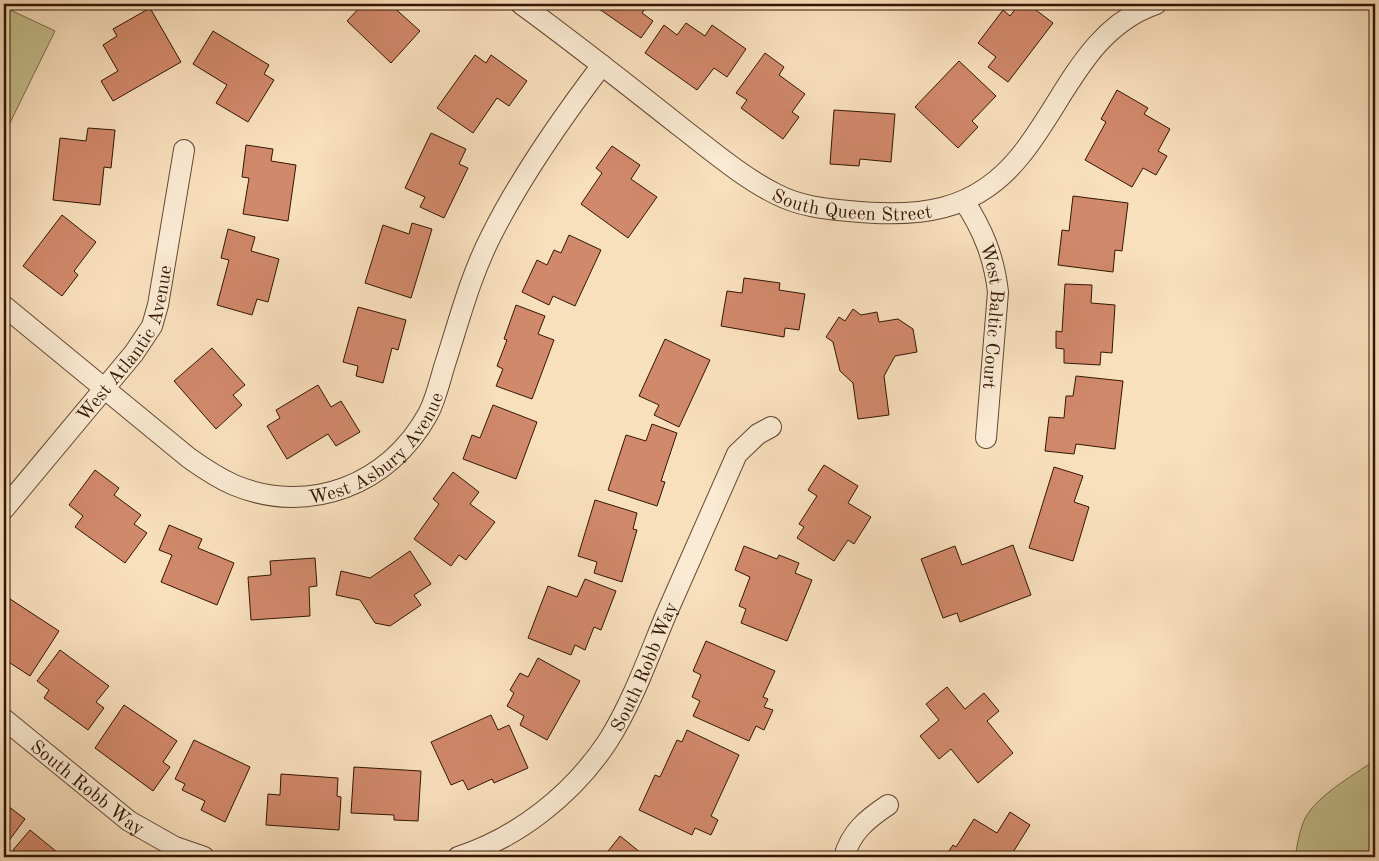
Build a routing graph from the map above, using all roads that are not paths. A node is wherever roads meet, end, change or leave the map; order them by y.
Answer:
1 (521, 4) edge
2 (1156, 4) edge
3 (602, 65) junction
4 (184, 150) dead end
5 (964, 201) junction
6 (4, 306) edge
7 (104, 387) junction
8 (771, 427) dead end
9 (986, 438) dead end
10 (4, 509) edge
11 (4, 719) edge
12 (888, 804) dead end
13 (204, 857) edge
14 (458, 857) edge
15 (844, 857) edge

1 - 3 street, South Queen Street
2 - 5 street, South Queen Street
3 - 5 street, South Queen Street
3 - 7 street, West Asbury Avenue
4 - 7 street, West Atlantic Avenue
5 - 9 street, West Baltic Court
6 - 7 street, West Asbury Avenue
7 - 10 street, West Atlantic Avenue
8 - 14 street, South Robb Way
11 - 13 street, South Robb Way
12 - 15 street

